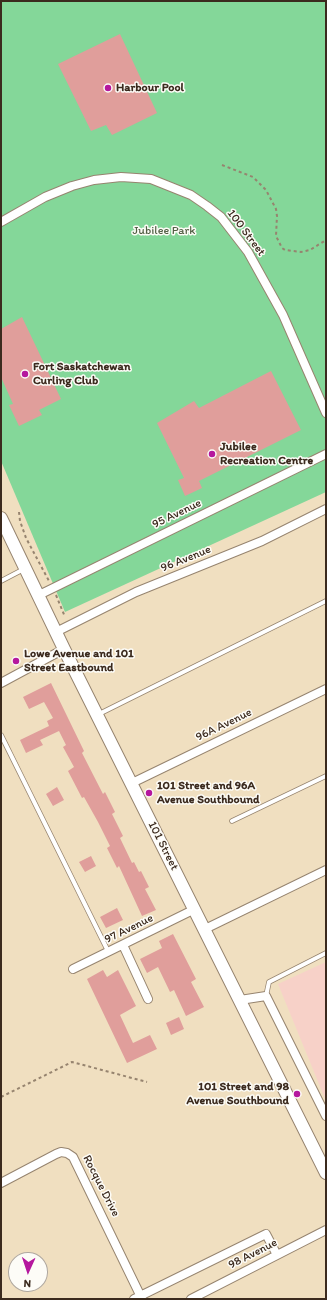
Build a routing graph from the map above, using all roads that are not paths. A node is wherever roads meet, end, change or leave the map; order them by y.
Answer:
1 (1, 222) edge
2 (326, 412) edge
3 (326, 454) edge
4 (326, 509) edge
5 (1, 518) edge
6 (26, 568) junction
7 (1, 581) edge
8 (39, 595) junction
9 (326, 601) edge
10 (56, 632) junction
11 (64, 649) junction
12 (1, 683) edge
13 (326, 689) edge
14 (97, 715) junction
15 (1, 735) edge
16 (326, 776) edge
17 (132, 783) junction
18 (232, 821) dead end
19 (326, 870) edge
20 (195, 909) junction
21 (205, 929) junction
22 (123, 945) junction
23 (108, 952) junction
24 (326, 953) edge
25 (73, 969) dead end
26 (266, 996) junction
27 (148, 999) dead end
28 (240, 1000) junction
29 (326, 1116) edge
30 (326, 1173) edge
31 (1, 1183) edge
32 (326, 1230) edge
33 (277, 1255) junction
34 (139, 1298) edge
35 (193, 1298) edge

1 - 2 street, 100 Street
3 - 8 street, 95 Avenue
4 - 10 street, 96 Avenue
5 - 6 street, 101 Street
6 - 7 lane
6 - 8 street, 101 Street
8 - 10 street, 101 Street
9 - 14 lane
10 - 11 street, 101 Street
11 - 12 street
11 - 14 street, 101 Street
13 - 17 street, 96A Avenue
14 - 17 street, 101 Street
15 - 23 lane
16 - 18 lane
17 - 20 street, 101 Street
19 - 21 street
20 - 21 street, 101 Street
20 - 22 street, 97 Avenue
21 - 28 street, 101 Street
22 - 23 street, 97 Avenue
22 - 27 street
23 - 25 street, 97 Avenue
24 - 26 lane
26 - 28 street
26 - 29 street
28 - 30 street, 101 Street
31 - 34 street, Rocque Drive
32 - 33 street, 98 Avenue
33 - 34 street
33 - 35 street, 98 Avenue

